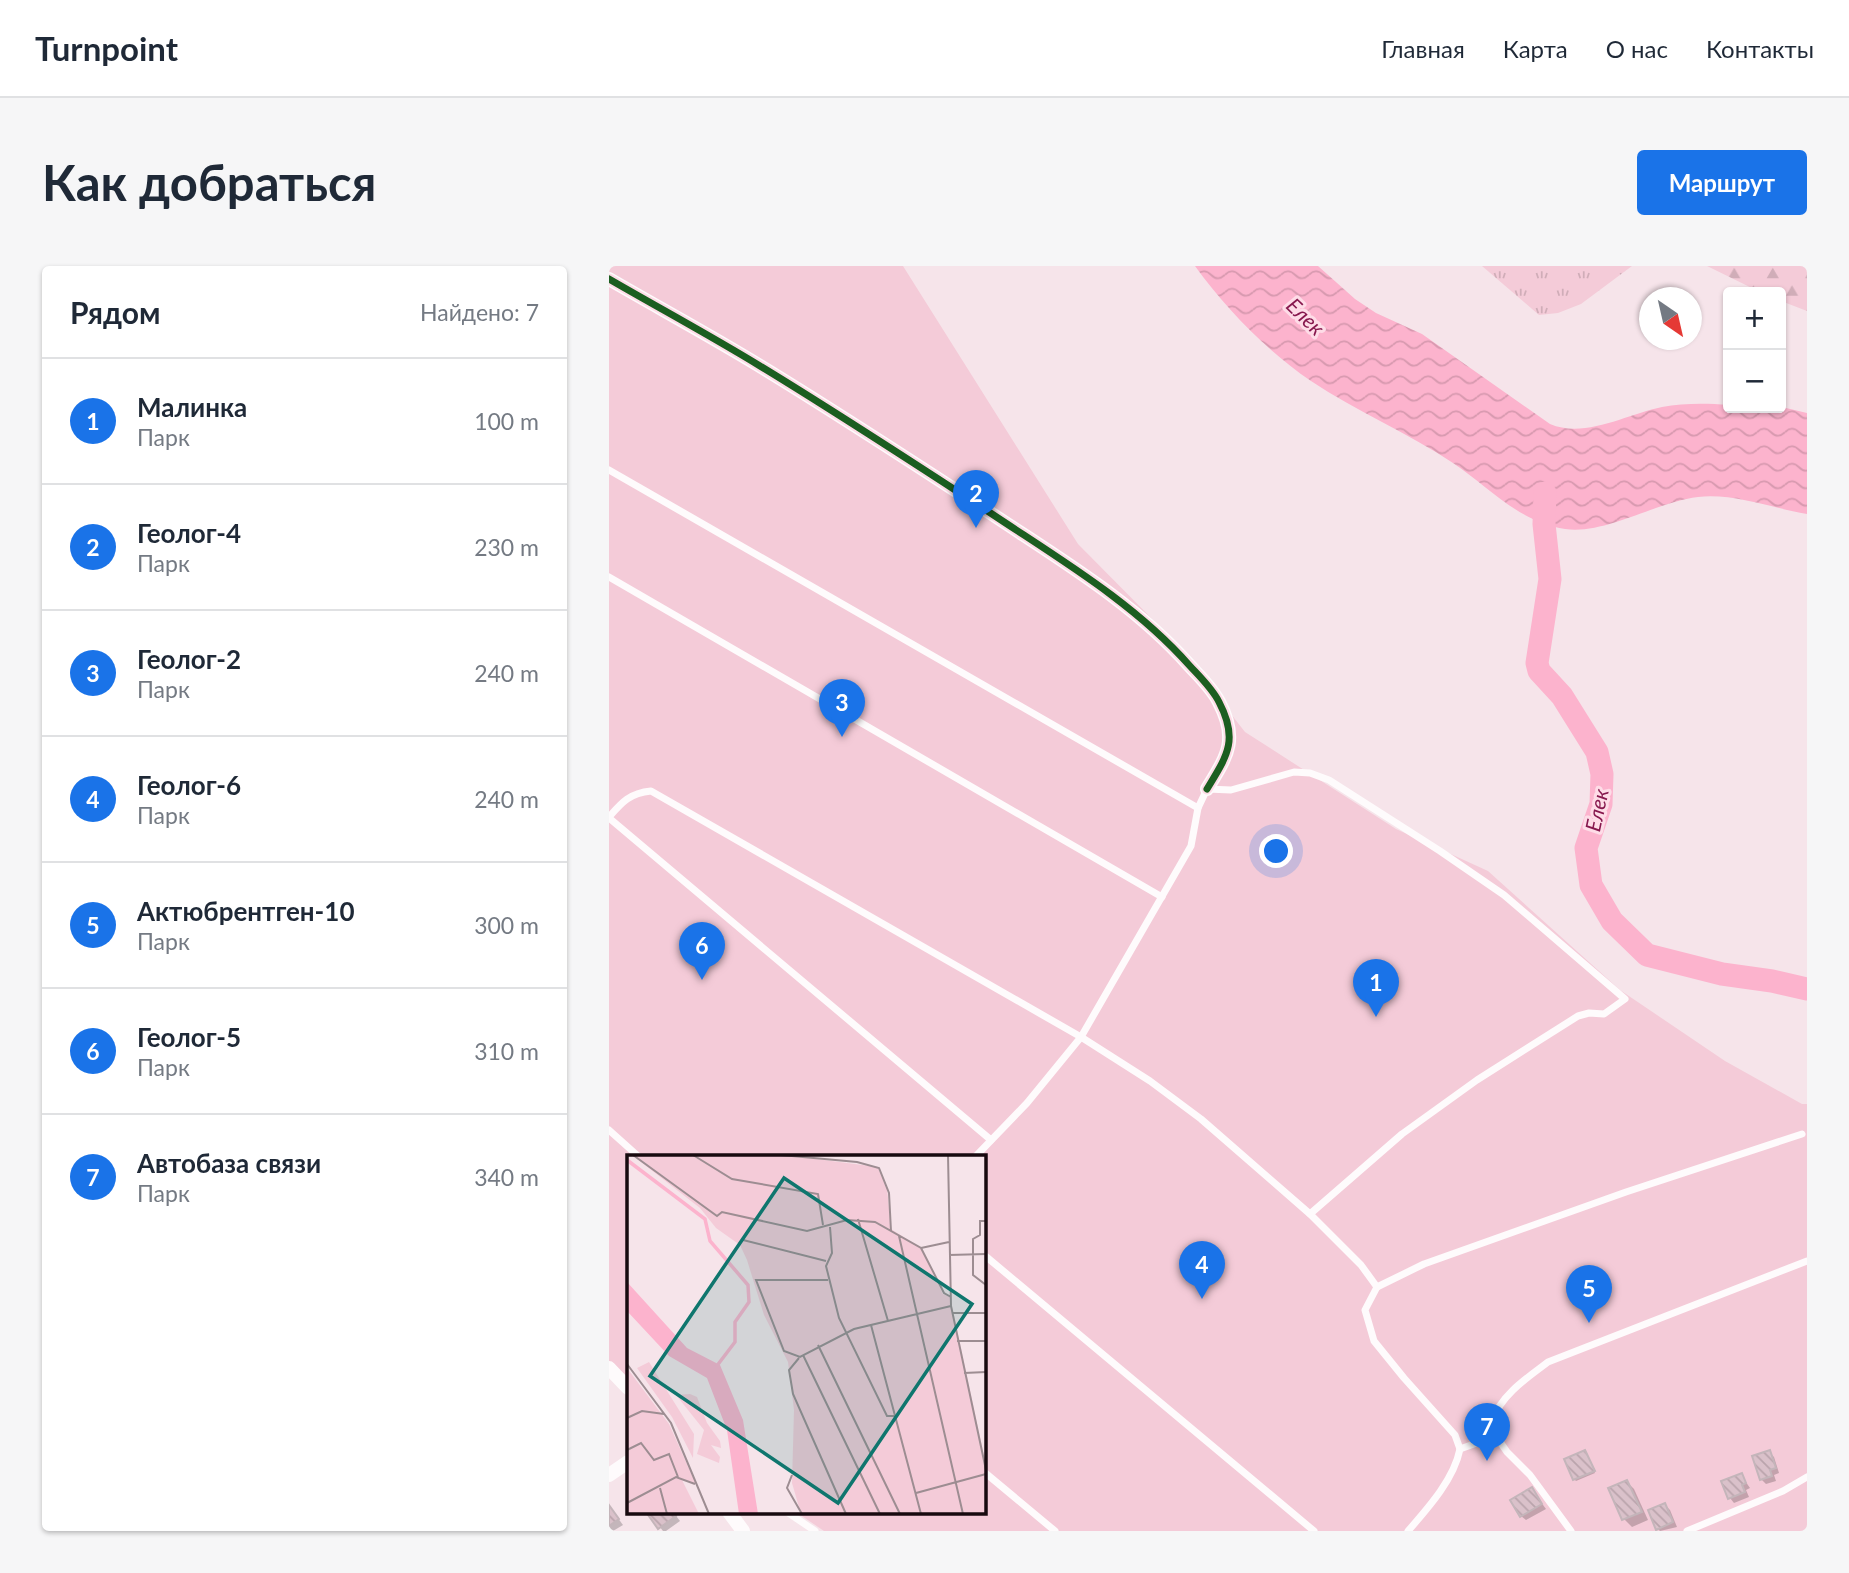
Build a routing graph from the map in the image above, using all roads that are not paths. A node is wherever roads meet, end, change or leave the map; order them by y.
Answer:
1 (609, 279) edge
2 (609, 470) edge
3 (609, 577) edge
4 (1207, 789) junction
5 (1198, 808) junction
6 (609, 818) edge
7 (1162, 897) junction
8 (1081, 1037) junction
9 (609, 1130) edge
10 (1803, 1134) dead end
11 (991, 1140) junction
12 (636, 1155) edge
13 (978, 1155) edge
14 (1310, 1214) junction
15 (985, 1256) edge
16 (1807, 1261) edge
17 (1377, 1287) junction
18 (609, 1368) edge
19 (627, 1387) edge
20 (1496, 1436) junction
21 (1460, 1448) junction
22 (627, 1463) edge
23 (985, 1473) edge
24 (609, 1475) edge
25 (1807, 1478) edge
26 (730, 1514) edge
27 (790, 1514) edge
28 (743, 1531) edge
29 (815, 1531) edge
30 (1055, 1531) edge
31 (1314, 1531) edge
32 (1408, 1531) edge
33 (1571, 1531) edge
34 (1687, 1531) edge

1 - 4 street
2 - 5 lane
3 - 7 lane
4 - 5 lane
4 - 14 lane
5 - 7 lane
6 - 8 lane
6 - 11 lane
7 - 8 lane
8 - 11 lane
8 - 14 lane
9 - 12 lane
10 - 17 lane
11 - 13 lane
14 - 17 lane
15 - 31 lane
16 - 20 lane
17 - 21 lane
18 - 19 street
20 - 21 lane
20 - 33 lane
21 - 32 lane
22 - 24 street
23 - 30 lane
25 - 34 lane
26 - 28 street
27 - 29 lane

